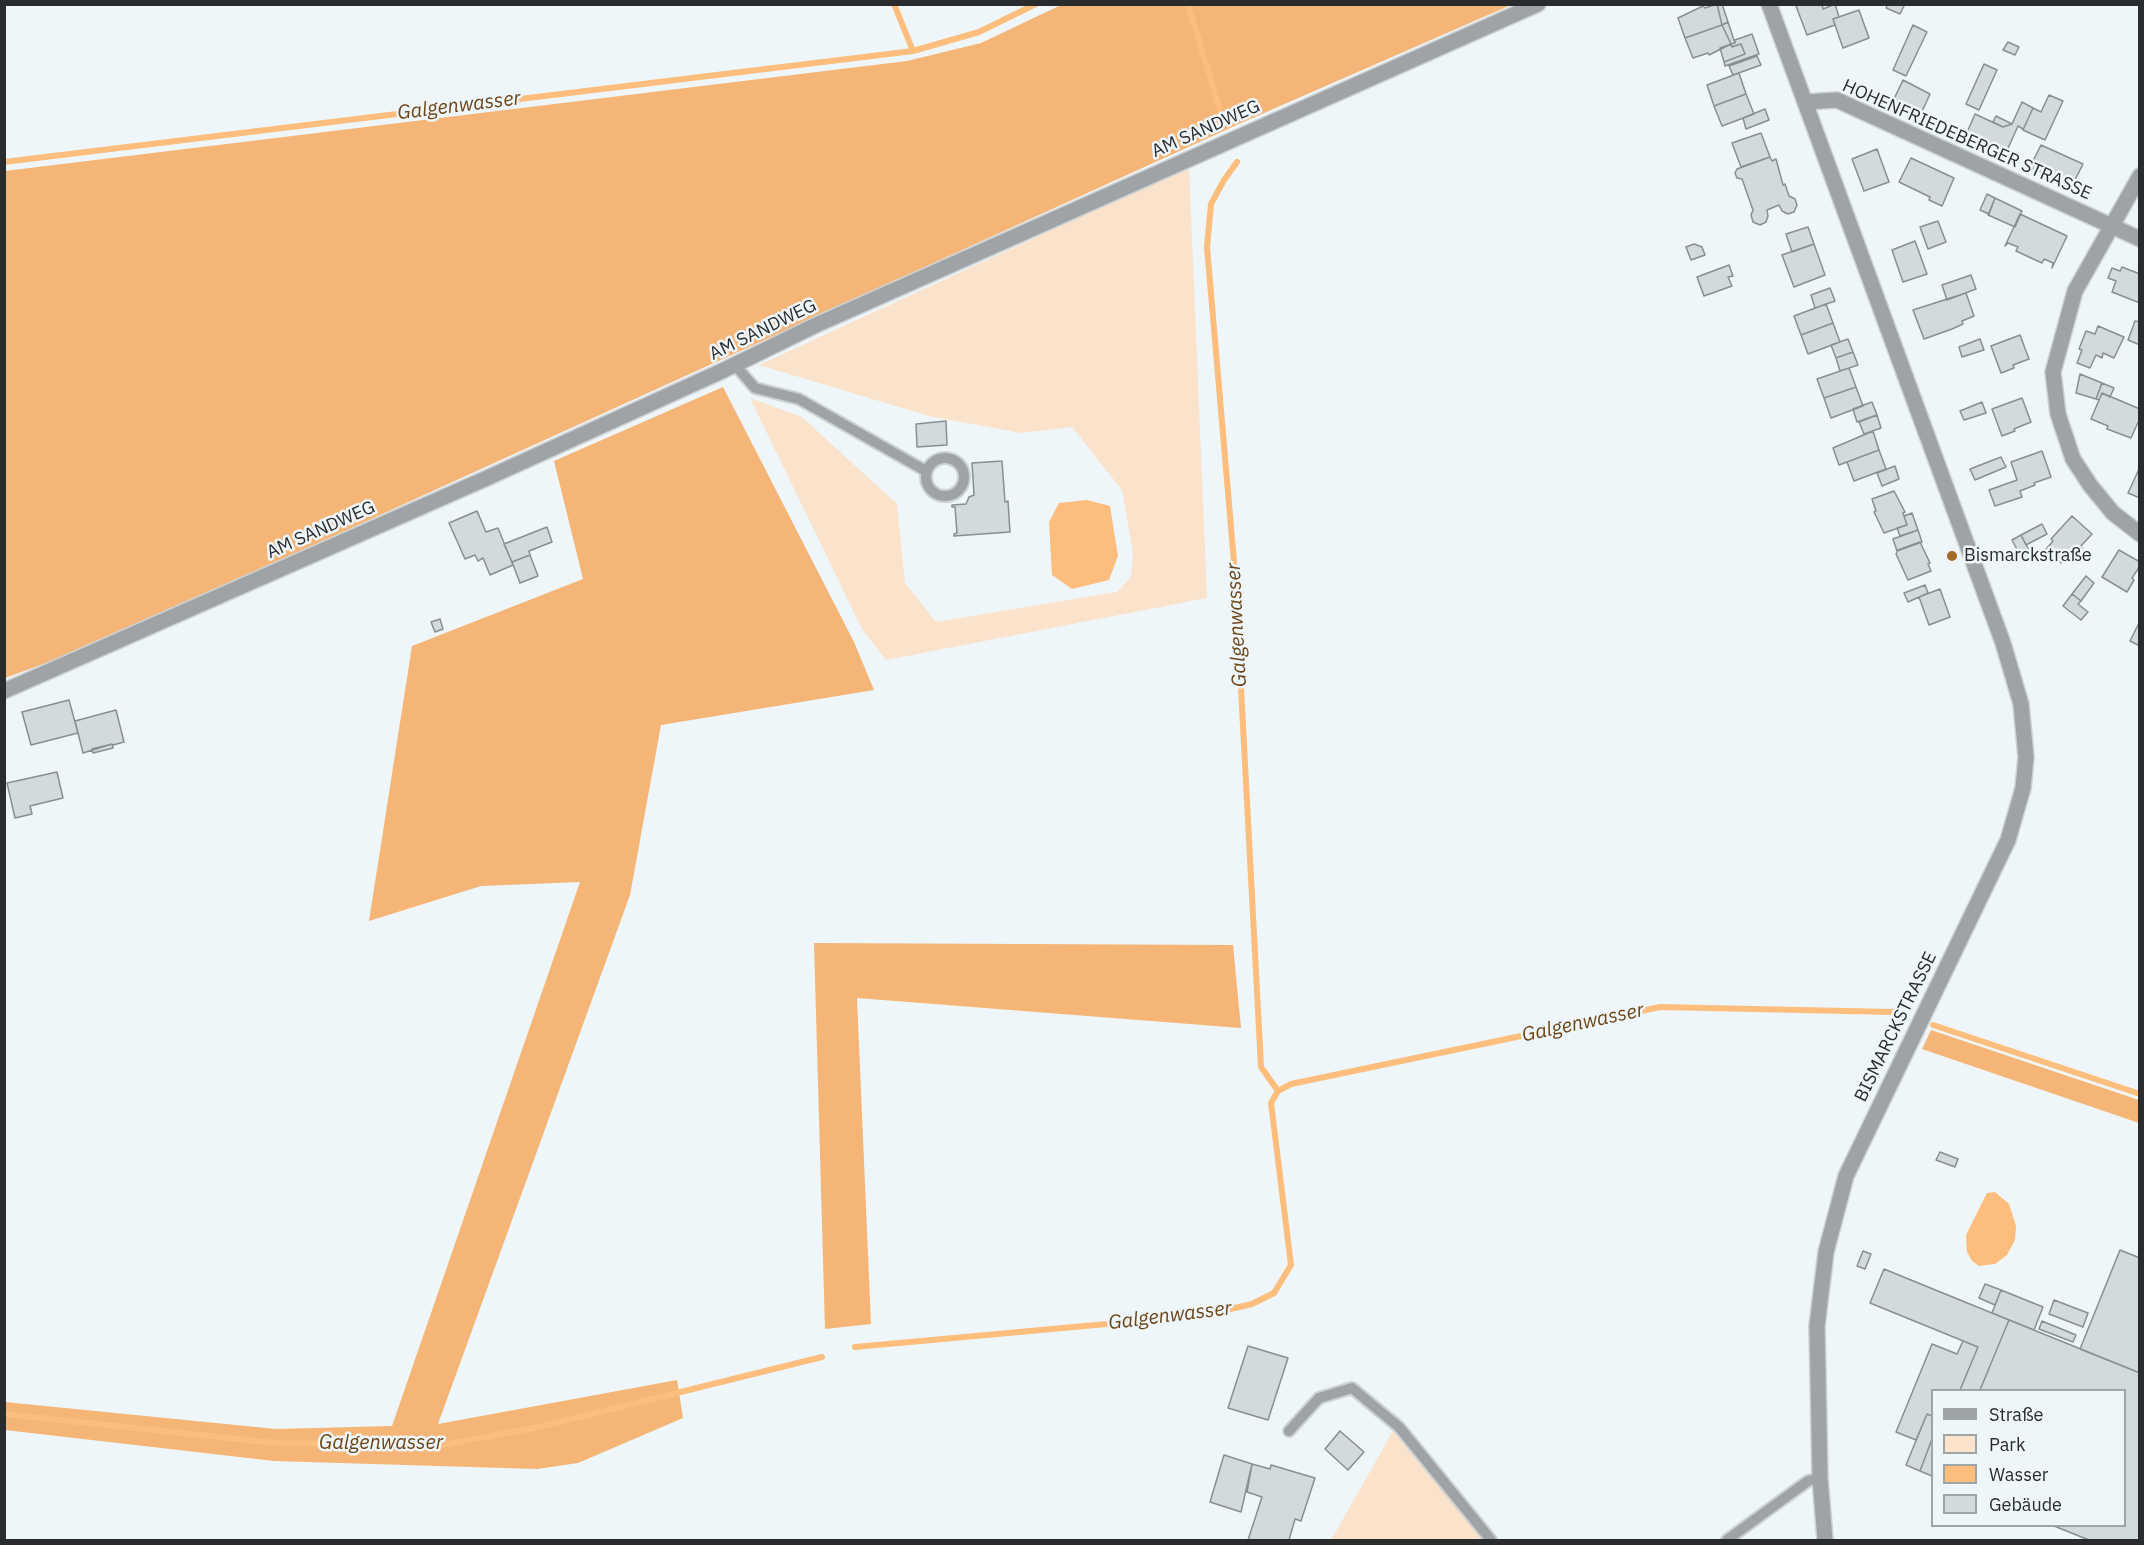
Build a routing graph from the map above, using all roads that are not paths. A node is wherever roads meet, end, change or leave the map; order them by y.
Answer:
1 (1538, 4) edge
2 (1768, 4) edge
3 (1805, 102) junction
4 (2139, 176) edge
5 (2112, 225) junction
6 (2139, 239) edge
7 (735, 365) junction
8 (926, 471) dead end
9 (2139, 534) edge
10 (4, 691) edge
11 (1289, 1431) dead end
12 (1821, 1478) junction
13 (1491, 1540) edge
14 (1727, 1540) edge
15 (1824, 1540) edge

1 - 7 street, AM SANDWEG
2 - 3 street, BISMARCKSTRASSE
3 - 5 street, HOHENFRIEDEBERGER STRASSE
3 - 12 street, BISMARCKSTRASSE
4 - 5 street
5 - 6 street, HOHENFRIEDEBERGER STRASSE
5 - 9 street
7 - 8 lane
7 - 10 street, AM SANDWEG
11 - 13 lane
12 - 14 lane
12 - 15 street, BISMARCKSTRASSE

